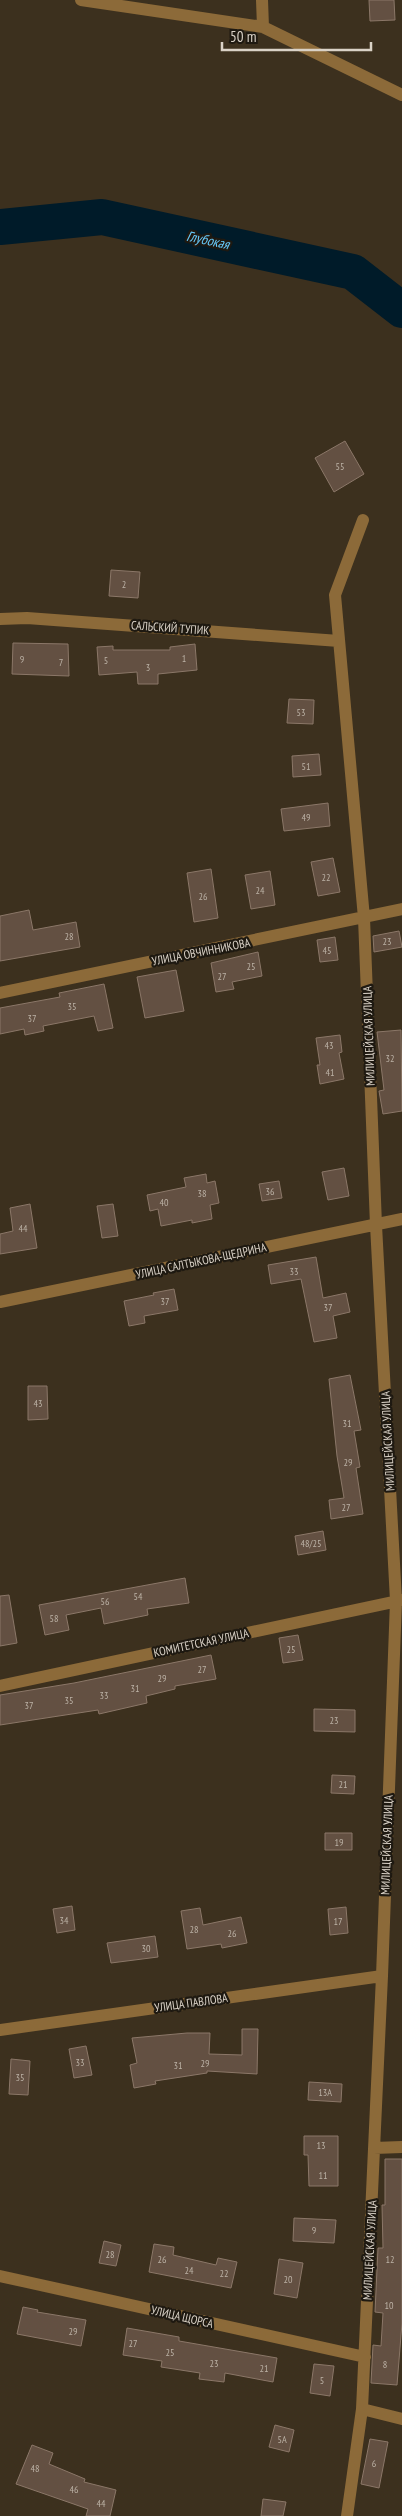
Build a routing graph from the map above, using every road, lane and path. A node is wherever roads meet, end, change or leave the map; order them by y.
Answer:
1 (81, 0) edge
2 (262, 0) edge
3 (263, 27) junction
4 (402, 95) edge
5 (362, 520) dead end
6 (0, 619) edge
7 (339, 641) junction
8 (402, 909) edge
9 (364, 918) junction
10 (0, 992) edge
11 (402, 1219) edge
12 (376, 1225) junction
13 (0, 1302) edge
14 (399, 1601) edge
15 (0, 1686) edge
16 (382, 1976) junction
17 (0, 2030) edge
18 (402, 2147) edge
19 (374, 2148) junction
20 (0, 2276) edge
21 (365, 2357) junction
22 (362, 2409) junction
23 (402, 2419) edge
24 (347, 2516) edge

1 - 3 street
2 - 3 street
3 - 4 street
5 - 7 street, МИЛИЦЕЙСКАЯ УЛИЦА
6 - 7 street, САЛЬСКИЙ ТУПИК
7 - 9 street, МИЛИЦЕЙСКАЯ УЛИЦА
8 - 9 street, УЛИЦА ОВЧИННИКОВА
9 - 10 street, УЛИЦА ОВЧИННИКОВА
9 - 12 street, МИЛИЦЕЙСКАЯ УЛИЦА
11 - 12 street, УЛИЦА САЛТЫКОВА-ЩЕДРИНА
12 - 13 street, УЛИЦА САЛТЫКОВА-ЩЕДРИНА
12 - 14 street, МИЛИЦЕЙСКАЯ УЛИЦА
14 - 15 street, КОМИТЕТСКАЯ УЛИЦА
14 - 16 street, МИЛИЦЕЙСКАЯ УЛИЦА
16 - 17 street, УЛИЦА ПАВЛОВА
16 - 19 street, МИЛИЦЕЙСКАЯ УЛИЦА
18 - 19 street
19 - 21 street, МИЛИЦЕЙСКАЯ УЛИЦА
20 - 21 street, УЛИЦА ЩОРСА
21 - 22 street, МИЛИЦЕЙСКАЯ УЛИЦА
22 - 23 street
22 - 24 street, МИЛИЦЕЙСКАЯ УЛИЦА

